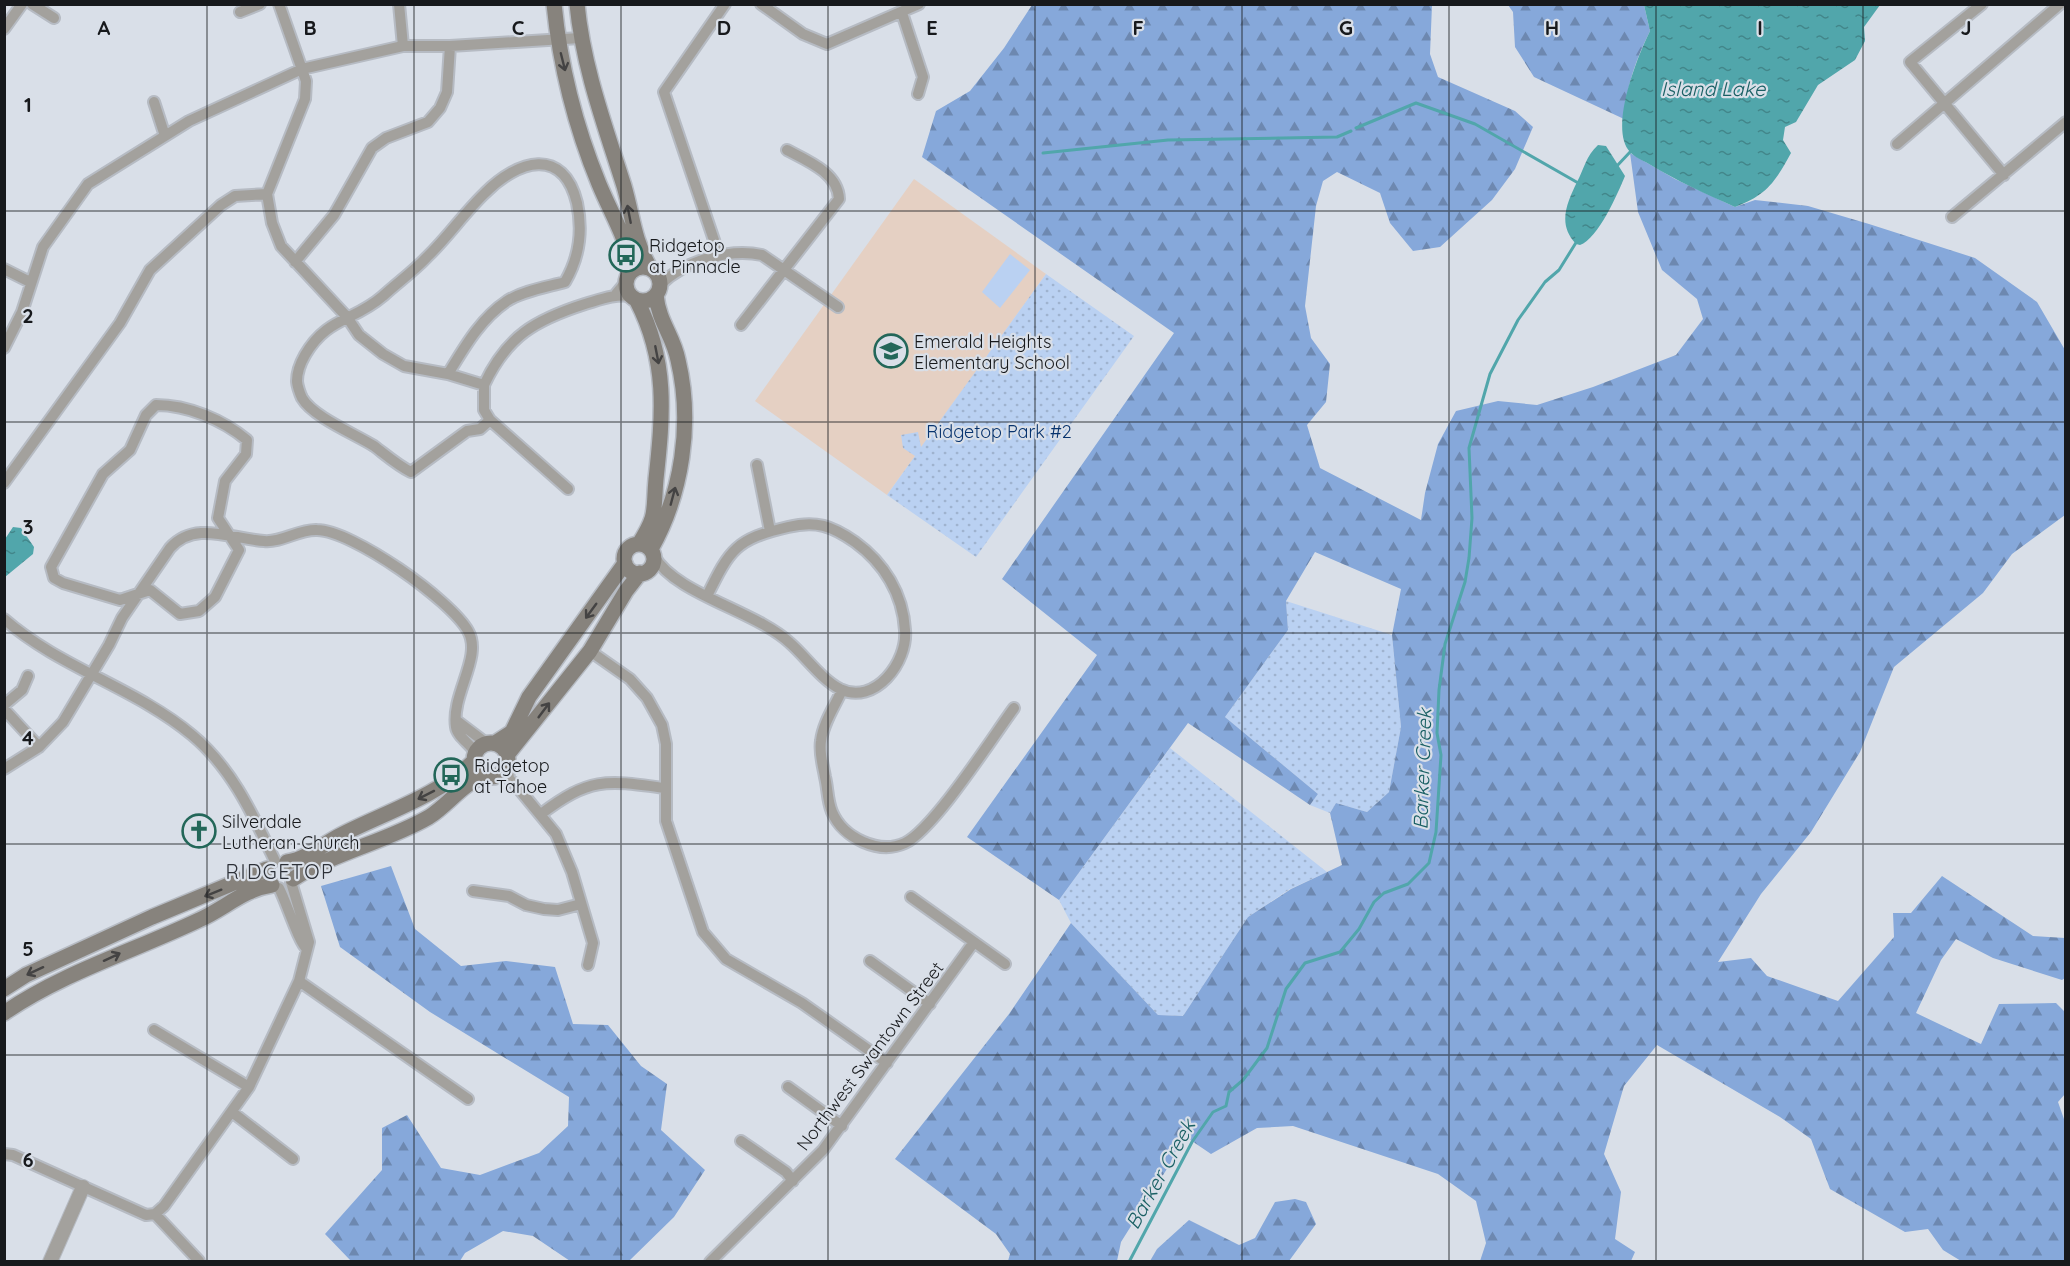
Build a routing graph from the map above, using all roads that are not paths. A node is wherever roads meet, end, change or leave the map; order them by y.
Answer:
1 (22, 4) edge
2 (32, 4) edge
3 (260, 4) edge
4 (279, 4) edge
5 (399, 4) edge
6 (554, 4) edge
7 (577, 4) edge
8 (725, 4) edge
9 (761, 4) edge
10 (918, 4) edge
11 (1982, 4) edge
12 (2060, 4) edge
13 (240, 12) dead end
14 (902, 13) junction
15 (54, 18) dead end
16 (4, 29) edge
17 (557, 38) junction
18 (580, 38) junction
19 (403, 46) junction
20 (450, 46) junction
21 (302, 69) junction
22 (918, 94) dead end
23 (1944, 101) junction
24 (154, 102) dead end
25 (2066, 122) edge
26 (165, 136) junction
27 (1897, 144) dead end
28 (787, 150) dead end
29 (2004, 175) junction
30 (267, 194) junction
31 (1952, 217) dead end
32 (719, 255) junction
33 (295, 262) junction
34 (4, 269) edge
35 (786, 270) junction
36 (658, 279) junction
37 (30, 282) junction
38 (628, 289) junction
39 (838, 308) dead end
40 (347, 317) junction
41 (741, 325) dead end
42 (4, 348) edge
43 (448, 374) junction
44 (484, 385) junction
45 (490, 420) junction
46 (757, 465) dead end
47 (4, 483) edge
48 (568, 489) dead end
49 (770, 531) junction
50 (231, 536) junction
51 (649, 560) junction
52 (625, 563) junction
53 (138, 594) junction
54 (707, 596) junction
55 (4, 619) edge
56 (590, 651) junction
57 (92, 673) junction
58 (28, 676) dead end
59 (842, 690) junction
60 (4, 707) edge
61 (1014, 708) dead end
62 (39, 747) junction
63 (483, 750) junction
64 (4, 769) edge
65 (502, 770) junction
66 (664, 788) junction
67 (542, 814) junction
68 (276, 864) junction
69 (284, 884) junction
70 (472, 891) dead end
71 (911, 897) dead end
72 (581, 904) junction
73 (974, 942) junction
74 (870, 961) dead end
75 (1005, 964) dead end
76 (588, 965) dead end
77 (299, 981) junction
78 (4, 988) edge
79 (930, 1004) junction
80 (4, 1013) edge
81 (154, 1030) dead end
82 (887, 1063) junction
83 (249, 1087) junction
84 (788, 1087) dead end
85 (468, 1099) dead end
86 (232, 1112) junction
87 (842, 1126) junction
88 (741, 1141) dead end
89 (4, 1155) edge
90 (293, 1159) dead end
91 (793, 1181) junction
92 (83, 1187) junction
93 (155, 1214) junction
94 (200, 1261) edge
95 (50, 1262) edge
96 (710, 1262) edge

1 - 16 street
2 - 15 street
3 - 13 street
4 - 21 street
5 - 19 street
6 - 17 main road
7 - 18 main road
8 - 32 street
9 - 14 street
10 - 14 street
11 - 23 street
12 - 23 street
14 - 22 street
17 - 18 street
17 - 20 street
17 -> 38 main road
36 -> 18 main road
19 - 20 street
19 - 21 street
20 - 33 street
21 - 26 street
21 - 30 street
23 - 27 street
23 - 29 street
24 - 26 street
25 - 29 street
26 - 37 street
28 - 35 street
29 - 31 street
30 - 33 street
30 - 47 street
32 - 35 street
32 - 36 street
33 - 40 street
34 - 37 street
35 - 39 street
35 - 41 street
36 - 38 main road
36 - 38 main road
51 -> 36 main road
37 - 42 street
38 - 44 street
38 -> 51 main road
40 - 43 street
40 - 43 street
40 - 45 street
43 - 44 street
44 - 45 street
45 - 48 street
46 - 49 street
49 - 54 street
49 - 59 street
50 - 53 street
50 - 53 street
50 - 53 street
50 - 63 street
51 - 52 main road
51 - 52 main road
51 - 54 street
51 - 56 main road
52 -> 63 main road
53 - 57 street
54 - 59 street
55 - 57 street
65 -> 56 main road
56 - 66 street
57 - 62 street
57 - 68 street
58 - 60 street
59 - 61 street
60 - 62 street
62 - 64 street
63 - 65 main road
63 - 65 main road
63 -> 68 main road
65 - 67 street
65 - 69 main road
66 - 67 street
66 - 82 street
67 - 72 street
68 - 69 main road
68 - 69 main road
68 -> 78 main road
69 - 77 street
80 -> 69 main road
70 - 72 street
71 - 73 street
72 - 76 street
73 - 75 street
73 - 79 street, Northwest Swantown Street
74 - 79 street
77 - 83 street
77 - 85 street
79 - 82 street, Northwest Swantown Street
81 - 83 street
82 - 87 street, Northwest Swantown Street
83 - 86 street
84 - 87 street
86 - 90 street
86 - 93 street
87 - 91 street, Northwest Swantown Street
88 - 91 street
89 - 92 street
91 - 96 street, Northwest Swantown Street
92 - 93 street
92 - 95 street
93 - 94 street

